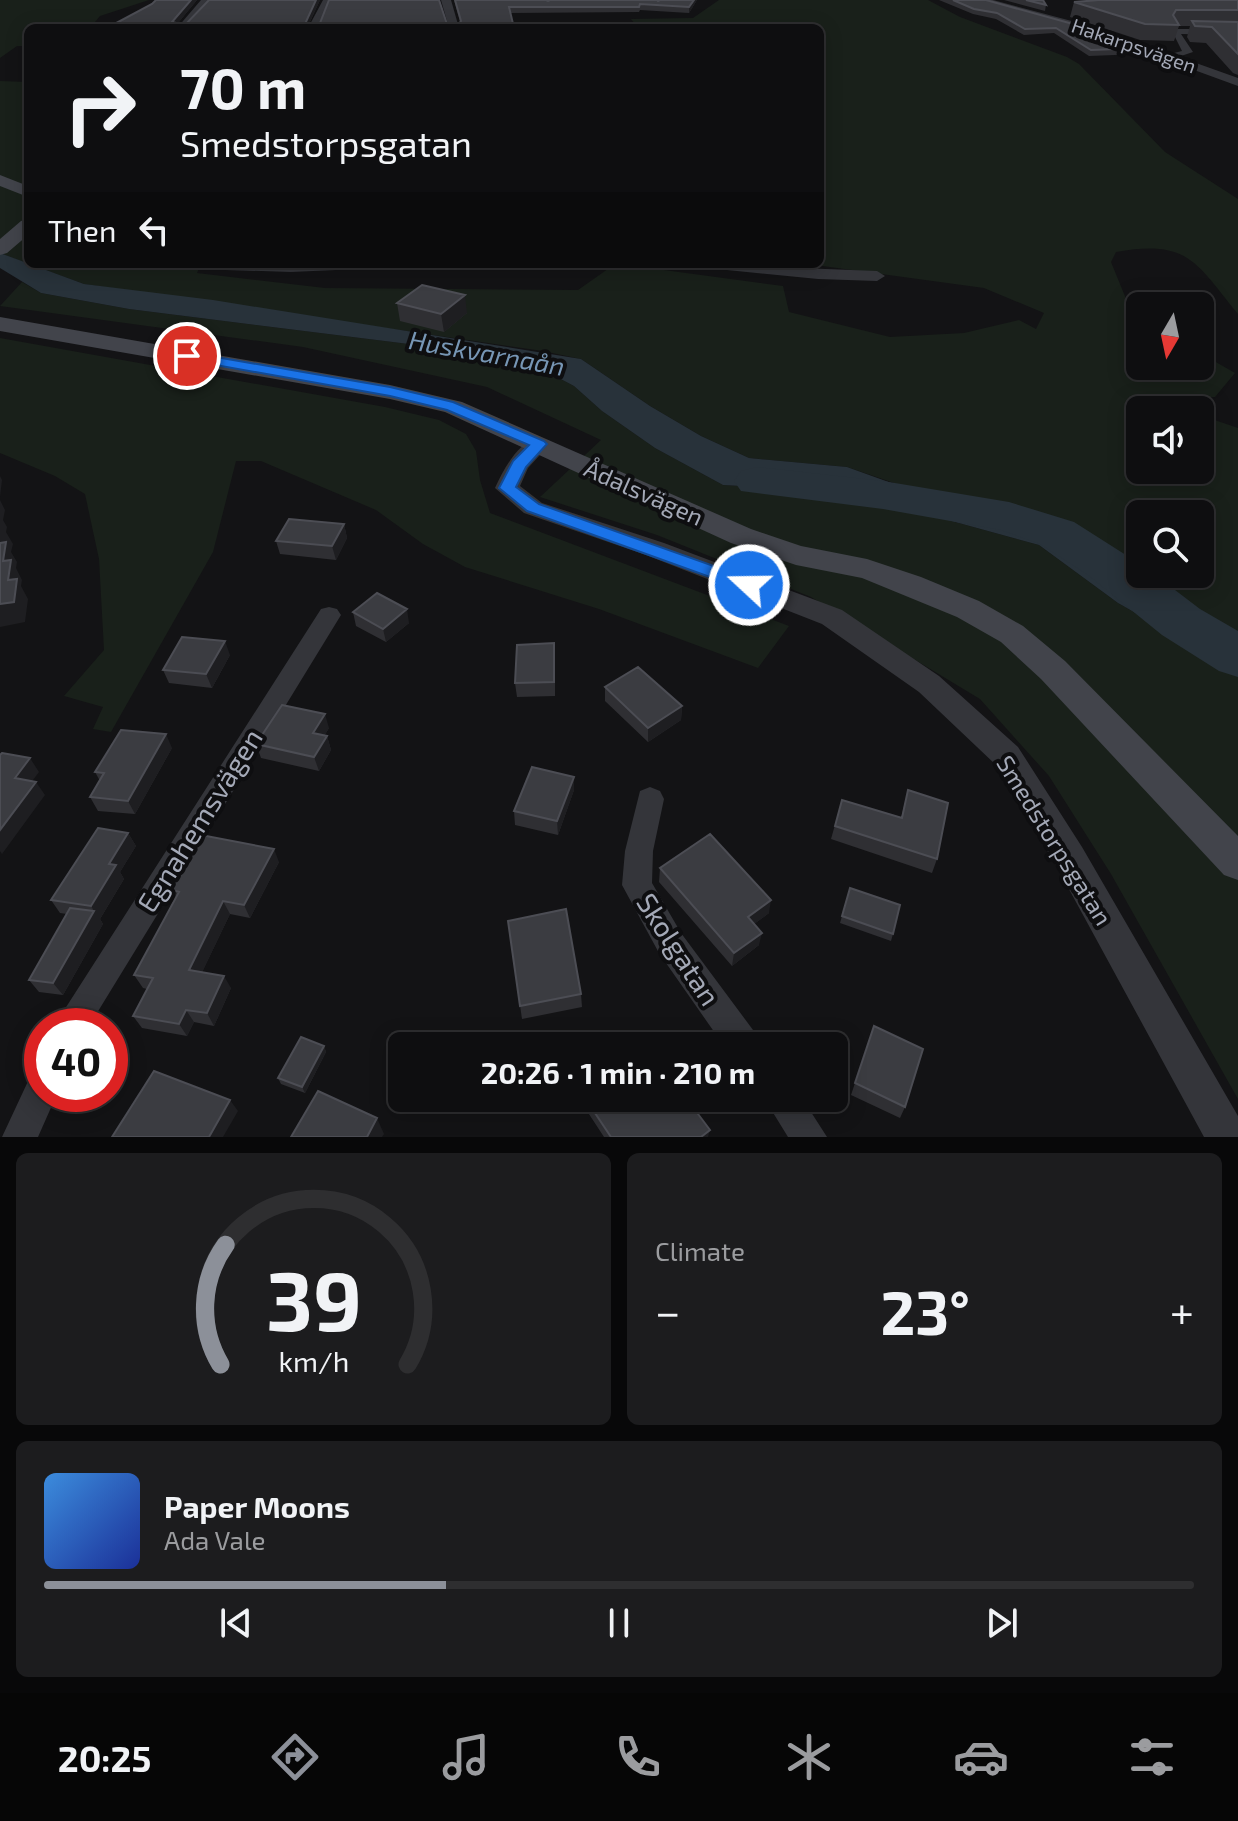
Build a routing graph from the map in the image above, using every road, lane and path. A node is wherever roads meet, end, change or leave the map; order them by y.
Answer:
1 (205, 0) edge
2 (220, 0) edge
3 (327, 0) edge
4 (446, 0) edge
5 (982, 0) edge
6 (185, 24) edge
7 (315, 24) edge
8 (453, 24) edge
9 (1238, 32) edge
10 (1169, 57) junction
11 (1235, 80) edge
12 (0, 180) edge
13 (24, 190) edge
14 (24, 229) edge
15 (0, 249) edge
16 (747, 268) edge
17 (877, 276) dead end
18 (0, 324) edge
19 (539, 444) junction
20 (329, 615) dead end
21 (650, 799) dead end
22 (1238, 863) edge
23 (81, 1008) edge
24 (734, 1032) edge
25 (31, 1112) edge
26 (791, 1112) edge
27 (20, 1137) edge
28 (809, 1137) edge
29 (1227, 1137) edge

1 - 2 street
1 - 6 street
3 - 7 street
4 - 8 street
5 - 10 street, Hakarpsvägen
9 - 10 street
10 - 11 street, Hakarpsvägen
12 - 13 main road
14 - 15 main road
16 - 17 street
18 - 19 main road, Ådalsvägen
19 - 22 main road, Ådalsvägen
19 - 29 street, Smedstorpsgatan
20 - 23 street, Egnahemsvägen
21 - 24 street, Skolgatan
25 - 27 street
26 - 28 street

